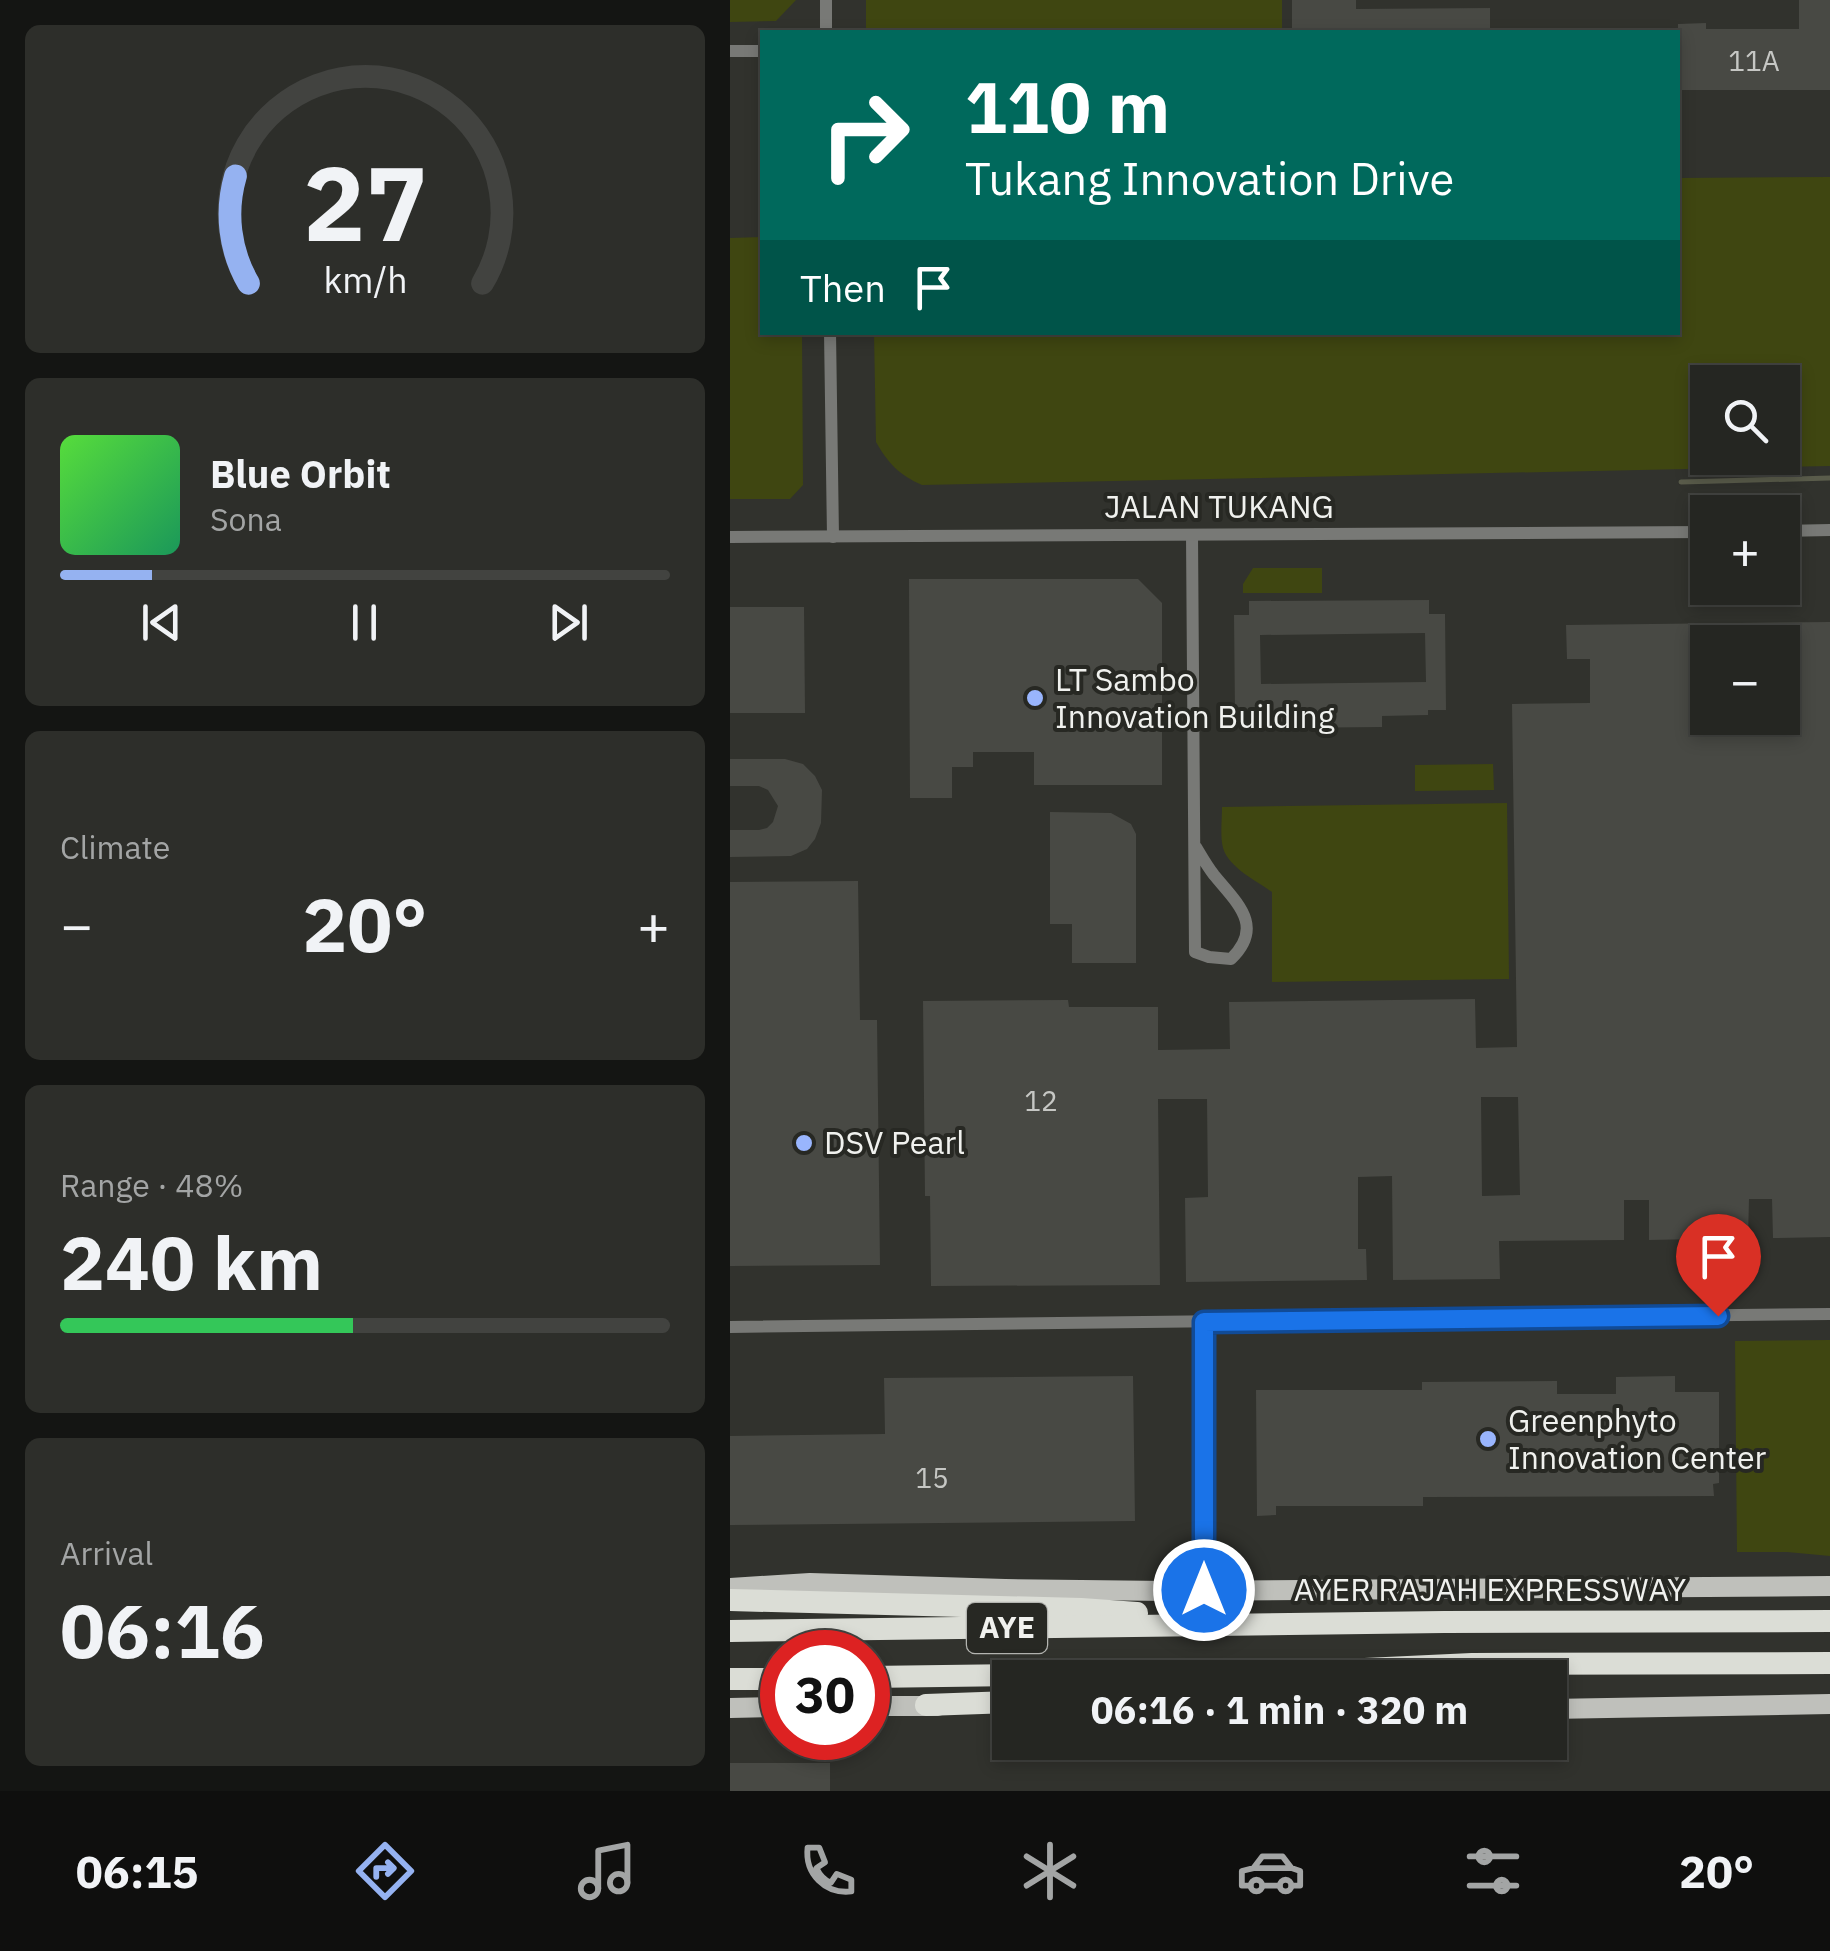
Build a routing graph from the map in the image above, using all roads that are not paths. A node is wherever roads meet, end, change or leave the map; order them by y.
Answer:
1 (826, 0) edge
2 (826, 30) edge
3 (730, 51) edge
4 (760, 51) edge
5 (830, 335) edge
6 (1830, 530) edge
7 (1800, 531) edge
8 (1690, 532) edge
9 (1192, 535) junction
10 (833, 536) junction
11 (730, 537) edge
12 (1196, 847) junction
13 (1830, 1314) edge
14 (1204, 1322) junction
15 (730, 1327) edge
16 (1830, 1586) edge
17 (730, 1588) edge
18 (1204, 1590) junction
19 (730, 1600) edge
20 (1830, 1621) edge
21 (1284, 1624) junction
22 (730, 1631) edge
23 (1830, 1662) edge
24 (1567, 1663) edge
25 (992, 1677) edge
26 (890, 1678) edge
27 (760, 1679) edge
28 (730, 1680) edge
29 (992, 1703) edge
30 (1830, 1704) edge
31 (926, 1705) junction
32 (890, 1706) edge
33 (760, 1707) edge
34 (730, 1708) edge
35 (1567, 1709) edge
36 (992, 1710) edge

1 - 2 street
3 - 4 street
5 - 10 street
6 - 7 street
8 - 9 street, JALAN TUKANG
9 - 10 street, JALAN TUKANG
9 - 12 street
10 - 11 street, JALAN TUKANG
12 - 12 street
13 - 14 street
14 - 15 street
14 - 18 street
16 - 18 main road
17 - 18 main road
19 - 21 highway
20 - 21 highway, AYER RAJAH EXPRESSWAY / AYE
21 - 22 highway, AYER RAJAH EXPRESSWAY / AYE
23 - 24 highway, AYE
25 - 26 highway, AYE
27 - 28 highway
29 - 31 highway
30 - 35 main road
31 - 32 main road
31 - 36 main road
33 - 34 main road

